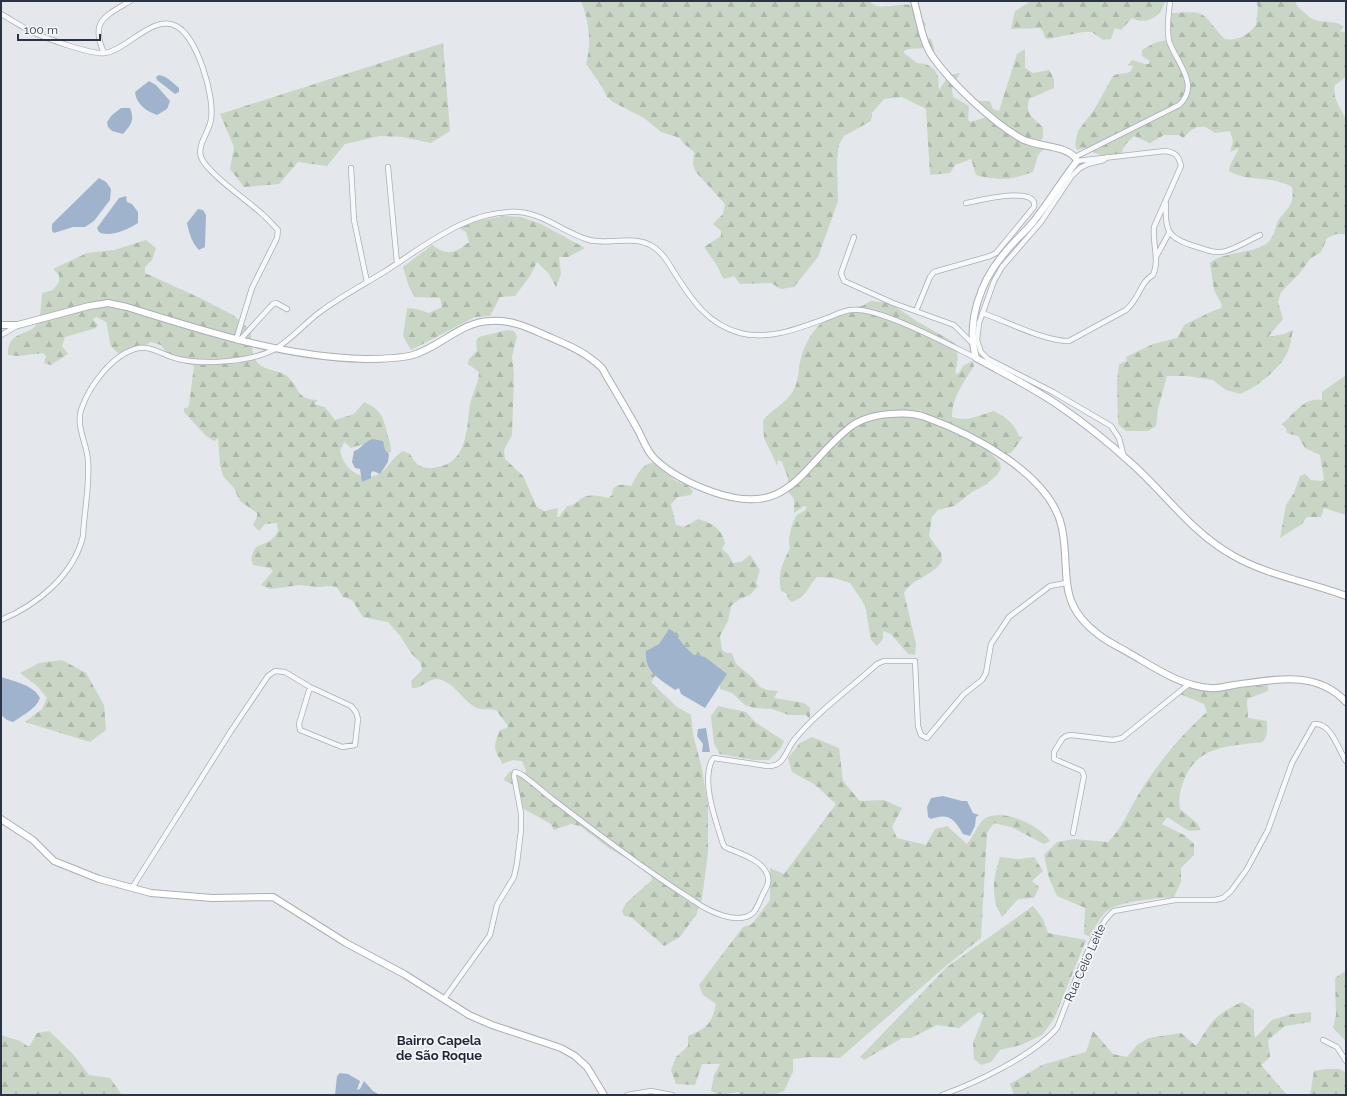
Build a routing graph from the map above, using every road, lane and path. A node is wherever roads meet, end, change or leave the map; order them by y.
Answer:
1 (130, 1) edge
2 (914, 1) edge
3 (1170, 1) edge
4 (1, 14) edge
5 (104, 54) junction
6 (1107, 156) junction
7 (1076, 159) junction
8 (388, 167) dead end
9 (351, 168) dead end
10 (1166, 200) junction
11 (966, 203) dead end
12 (1170, 233) junction
13 (1260, 235) dead end
14 (854, 237) dead end
15 (1156, 257) junction
16 (398, 263) junction
17 (367, 282) junction
18 (287, 309) dead end
19 (916, 311) junction
20 (982, 313) junction
21 (1, 324) edge
22 (18, 324) junction
23 (1, 335) edge
24 (238, 340) junction
25 (972, 343) junction
26 (274, 349) junction
27 (976, 358) junction
28 (1124, 457) junction
29 (1066, 583) junction
30 (1346, 596) edge
31 (1, 620) edge
32 (1189, 684) junction
33 (310, 687) junction
34 (1346, 702) edge
35 (1346, 761) edge
36 (1, 819) edge
37 (1073, 833) dead end
38 (132, 888) junction
39 (444, 999) junction
40 (1323, 1040) dead end
41 (1346, 1061) edge
42 (604, 1095) edge
43 (627, 1095) edge
44 (672, 1095) edge
45 (942, 1095) edge

1 - 5 street
2 - 7 street
3 - 7 street
4 - 5 street
5 - 24 street
6 - 7 street
6 - 10 street
6 - 20 street
7 - 25 street
8 - 16 street
9 - 17 street
10 - 12 street
10 - 15 street
11 - 19 street
12 - 13 street
12 - 15 street
14 - 19 street
15 - 20 street
16 - 17 street
16 - 27 street
17 - 26 street
18 - 24 street
19 - 25 street
20 - 28 street
21 - 22 street
22 - 23 street
22 - 24 street
24 - 26 street
25 - 27 street
26 - 29 street
26 - 31 street
27 - 28 street
28 - 30 street
29 - 32 street
29 - 39 street
32 - 34 street
32 - 37 street
33 - 33 street
33 - 38 street
35 - 45 street, Rua Celio Leite
36 - 38 street
38 - 39 street
39 - 42 street
40 - 41 street
43 - 44 street

